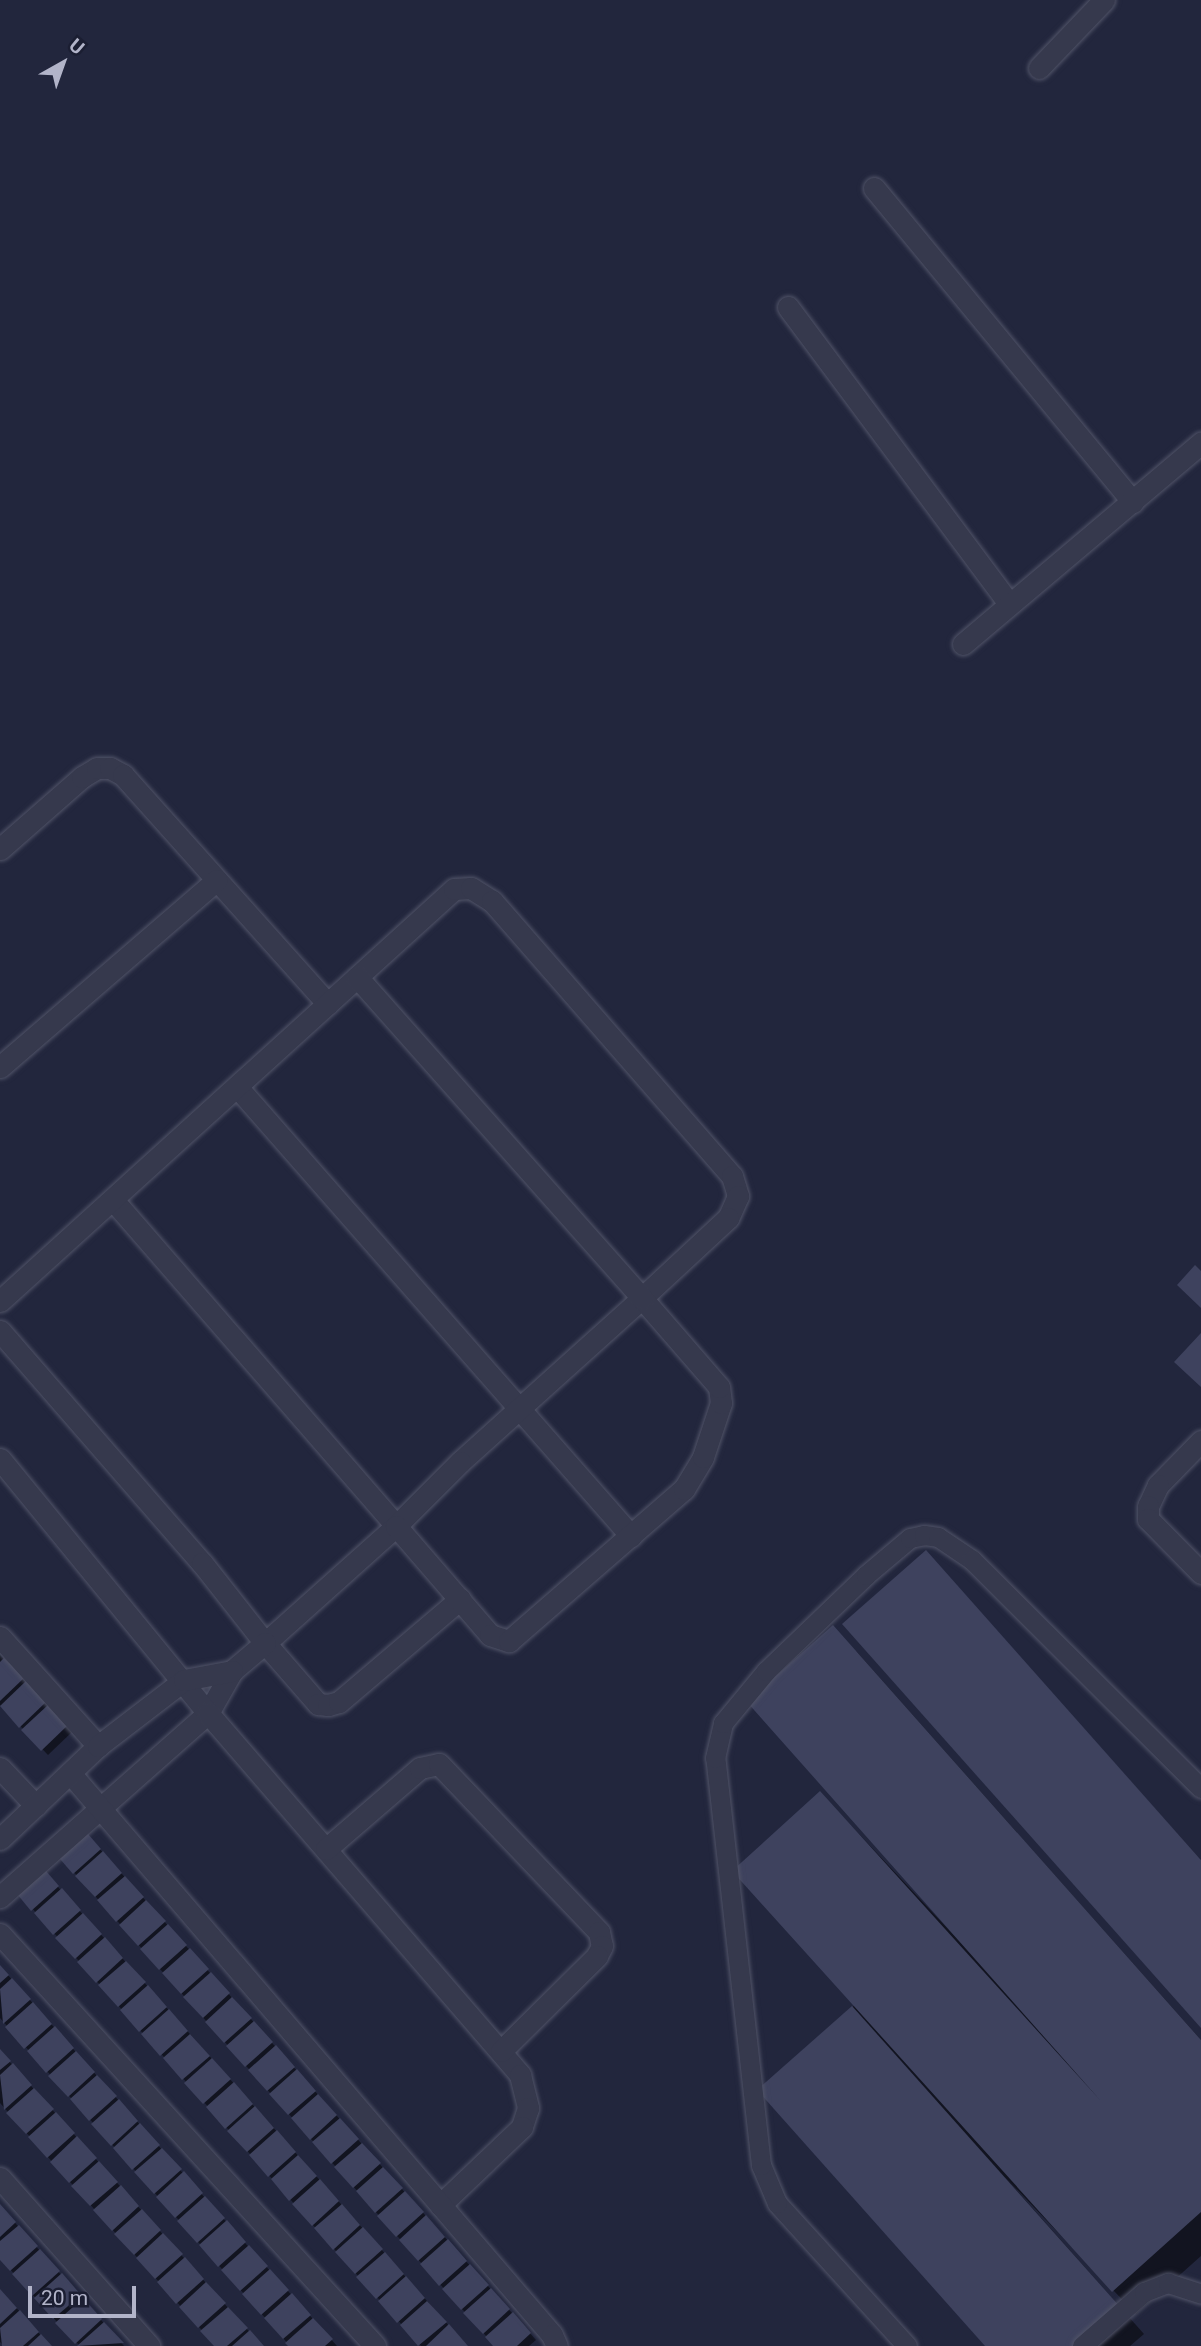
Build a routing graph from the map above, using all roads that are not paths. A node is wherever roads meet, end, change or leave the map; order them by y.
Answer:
1 (1104, 0) edge
2 (1039, 68) dead end
3 (874, 188) dead end
4 (788, 307) dead end
5 (1201, 443) edge
6 (1133, 502) junction
7 (1009, 603) junction
8 (962, 643) dead end
9 (1, 846) edge
10 (217, 880) junction
11 (357, 977) junction
12 (328, 1004) junction
13 (0, 1067) edge
14 (238, 1088) junction
15 (113, 1200) junction
16 (642, 1298) junction
17 (0, 1301) edge
18 (0, 1331) edge
19 (520, 1408) junction
20 (1201, 1441) edge
21 (0, 1458) edge
22 (396, 1526) junction
23 (631, 1536) junction
24 (1201, 1573) edge
25 (460, 1600) junction
26 (0, 1637) edge
27 (265, 1643) junction
28 (232, 1671) junction
29 (184, 1680) junction
30 (208, 1713) junction
31 (98, 1746) junction
32 (0, 1768) edge
33 (70, 1773) junction
34 (1201, 1788) edge
35 (36, 1806) junction
36 (98, 1808) junction
37 (0, 1839) edge
38 (326, 1849) junction
39 (0, 1896) edge
40 (0, 1934) edge
41 (501, 2051) junction
42 (0, 2178) edge
43 (440, 2205) junction
44 (1201, 2294) edge
45 (149, 2346) edge
46 (376, 2346) edge
47 (557, 2346) edge
48 (906, 2346) edge
49 (1082, 2346) edge

1 - 2 street
3 - 6 street
4 - 7 street
5 - 6 street
6 - 7 street
7 - 8 street
9 - 10 street
10 - 12 street
10 - 13 street
11 - 12 street
11 - 16 street
11 - 16 street
12 - 14 street
14 - 15 street
14 - 19 street
15 - 17 street
15 - 22 street
16 - 19 street
16 - 23 street
18 - 27 street
19 - 22 street
19 - 23 street
20 - 24 street
21 - 29 street
22 - 25 street
22 - 27 street
23 - 25 street
25 - 27 street
26 - 31 street
27 - 28 street
28 - 29 street
28 - 30 street
29 - 30 street
29 - 31 street
30 - 36 street
30 - 38 street
31 - 33 street
32 - 35 street
33 - 35 street
33 - 36 street
34 - 48 lane
35 - 37 street
36 - 39 street
36 - 43 street
38 - 41 street
38 - 41 street
40 - 46 street
41 - 43 street
42 - 45 street
43 - 47 street
44 - 49 lane

